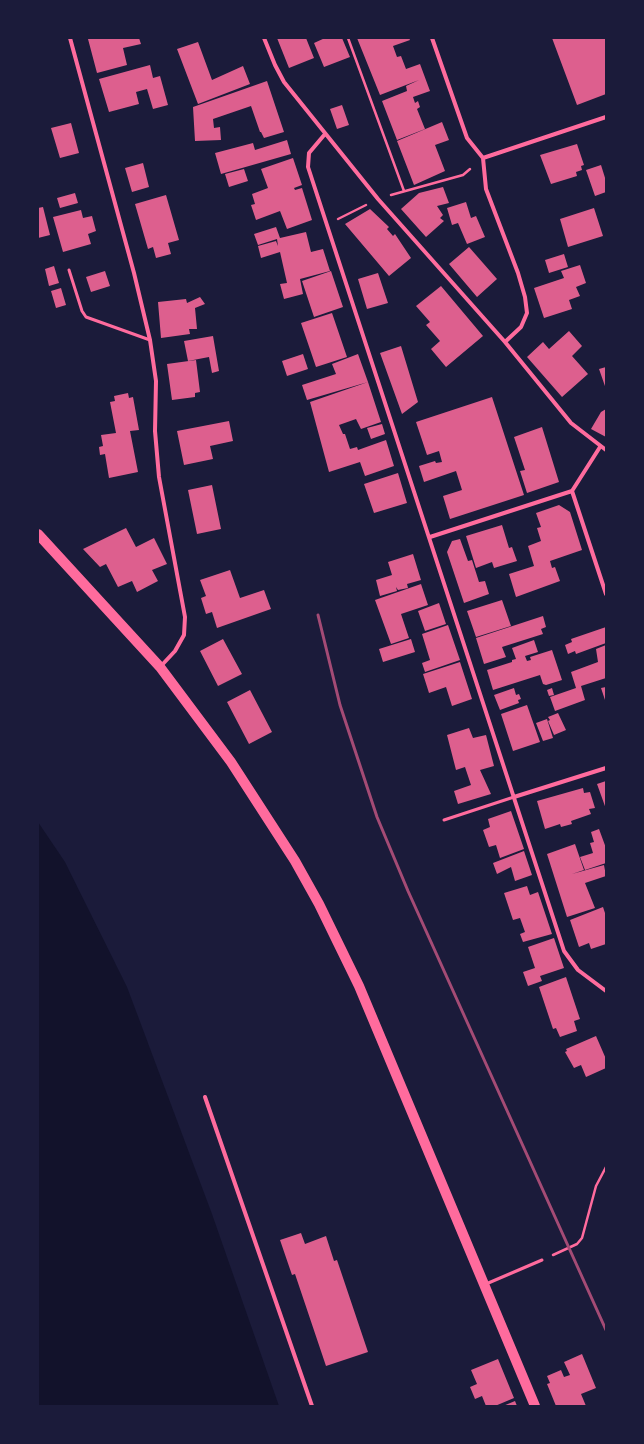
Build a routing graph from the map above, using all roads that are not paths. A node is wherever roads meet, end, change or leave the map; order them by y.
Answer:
1 (70, 38) edge
2 (264, 38) edge
3 (432, 38) edge
4 (606, 117) edge
5 (325, 134) junction
6 (483, 158) junction
7 (69, 270) dead end
8 (150, 340) junction
9 (505, 342) junction
10 (600, 447) junction
11 (606, 450) edge
12 (572, 491) junction
13 (38, 534) edge
14 (430, 537) junction
15 (606, 594) edge
16 (160, 667) junction
17 (606, 768) edge
18 (514, 797) junction
19 (444, 820) dead end
20 (606, 991) edge
21 (205, 1097) dead end
22 (542, 1260) road end
23 (484, 1285) junction
24 (312, 1406) edge
25 (535, 1406) edge

1 - 8 street
2 - 5 street
3 - 6 street
4 - 6 street
5 - 9 street
5 - 14 street
6 - 9 street
7 - 8 lane
8 - 16 street
9 - 10 street
10 - 11 street
10 - 12 street
12 - 14 street
12 - 15 street
13 - 16 main road
14 - 18 street
16 - 23 main road
17 - 18 street
18 - 19 lane
18 - 20 street
21 - 24 street
22 - 23 lane
23 - 25 main road

